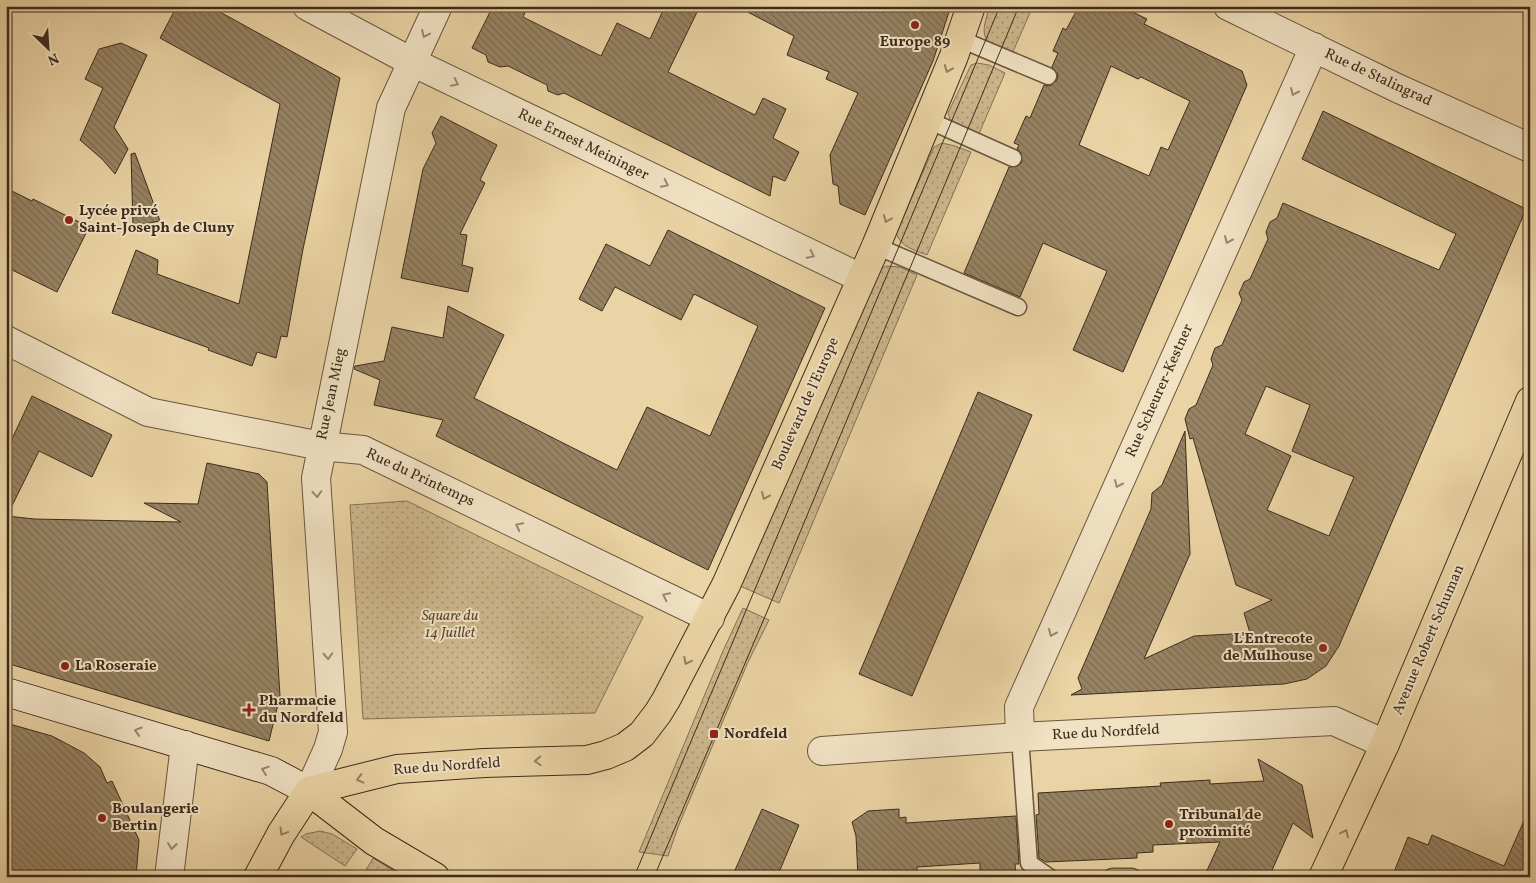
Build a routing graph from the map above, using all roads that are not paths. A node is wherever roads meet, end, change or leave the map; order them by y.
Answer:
1 (307, 6) edge
2 (438, 6) edge
3 (971, 6) edge
4 (1228, 6) edge
5 (960, 39) junction
6 (1314, 48) junction
7 (412, 62) junction
8 (1048, 76) dead end
9 (928, 120) junction
10 (1530, 148) edge
11 (1013, 158) dead end
12 (876, 246) junction
13 (861, 278) junction
14 (1018, 307) dead end
15 (6, 340) edge
16 (1530, 401) edge
17 (321, 446) junction
18 (710, 618) junction
19 (6, 692) edge
20 (1020, 737) junction
21 (1385, 744) junction
22 (185, 745) junction
23 (822, 751) dead end
24 (587, 760) joint
25 (309, 792) junction
26 (169, 877) edge
27 (258, 877) edge
28 (435, 877) edge
29 (1049, 877) edge
30 (1112, 877) edge
31 (1132, 877) edge
32 (1324, 877) edge

1 - 7 street, Rue Ernest Meininger
2 -> 7 street, Rue Jean Mieg
3 - 5 main road, Boulevard de l'Europe
4 - 6 street, Rue de Stalingrad
5 - 8 lane
5 -> 9 main road, Boulevard de l'Europe
6 - 10 street, Rue de Stalingrad
6 -> 20 street, Rue Scheurer-Kestner
7 -> 13 street, Rue Ernest Meininger
7 - 17 street, Rue Jean Mieg
9 - 11 lane
9 -> 12 main road, Boulevard de l'Europe
12 - 13 main road, Boulevard de l'Europe
12 - 14 lane
13 -> 18 main road, Boulevard de l'Europe
15 - 17 street, Rue du Printemps
16 - 21 main road, Avenue Robert Schuman
18 -> 17 street, Rue du Printemps
17 -> 25 street, Rue Jean Mieg
18 -> 24 main road, Boulevard de l'Europe
22 -> 19 street
20 - 21 street, Rue du Nordfeld
20 - 23 street, Rue du Nordfeld
20 - 29 lane
32 -> 21 main road, Avenue Robert Schuman
25 -> 22 street
22 -> 26 street
24 -> 25 main road, Rue du Nordfeld
25 -> 27 main road
25 - 28 main road
30 - 31 lane

